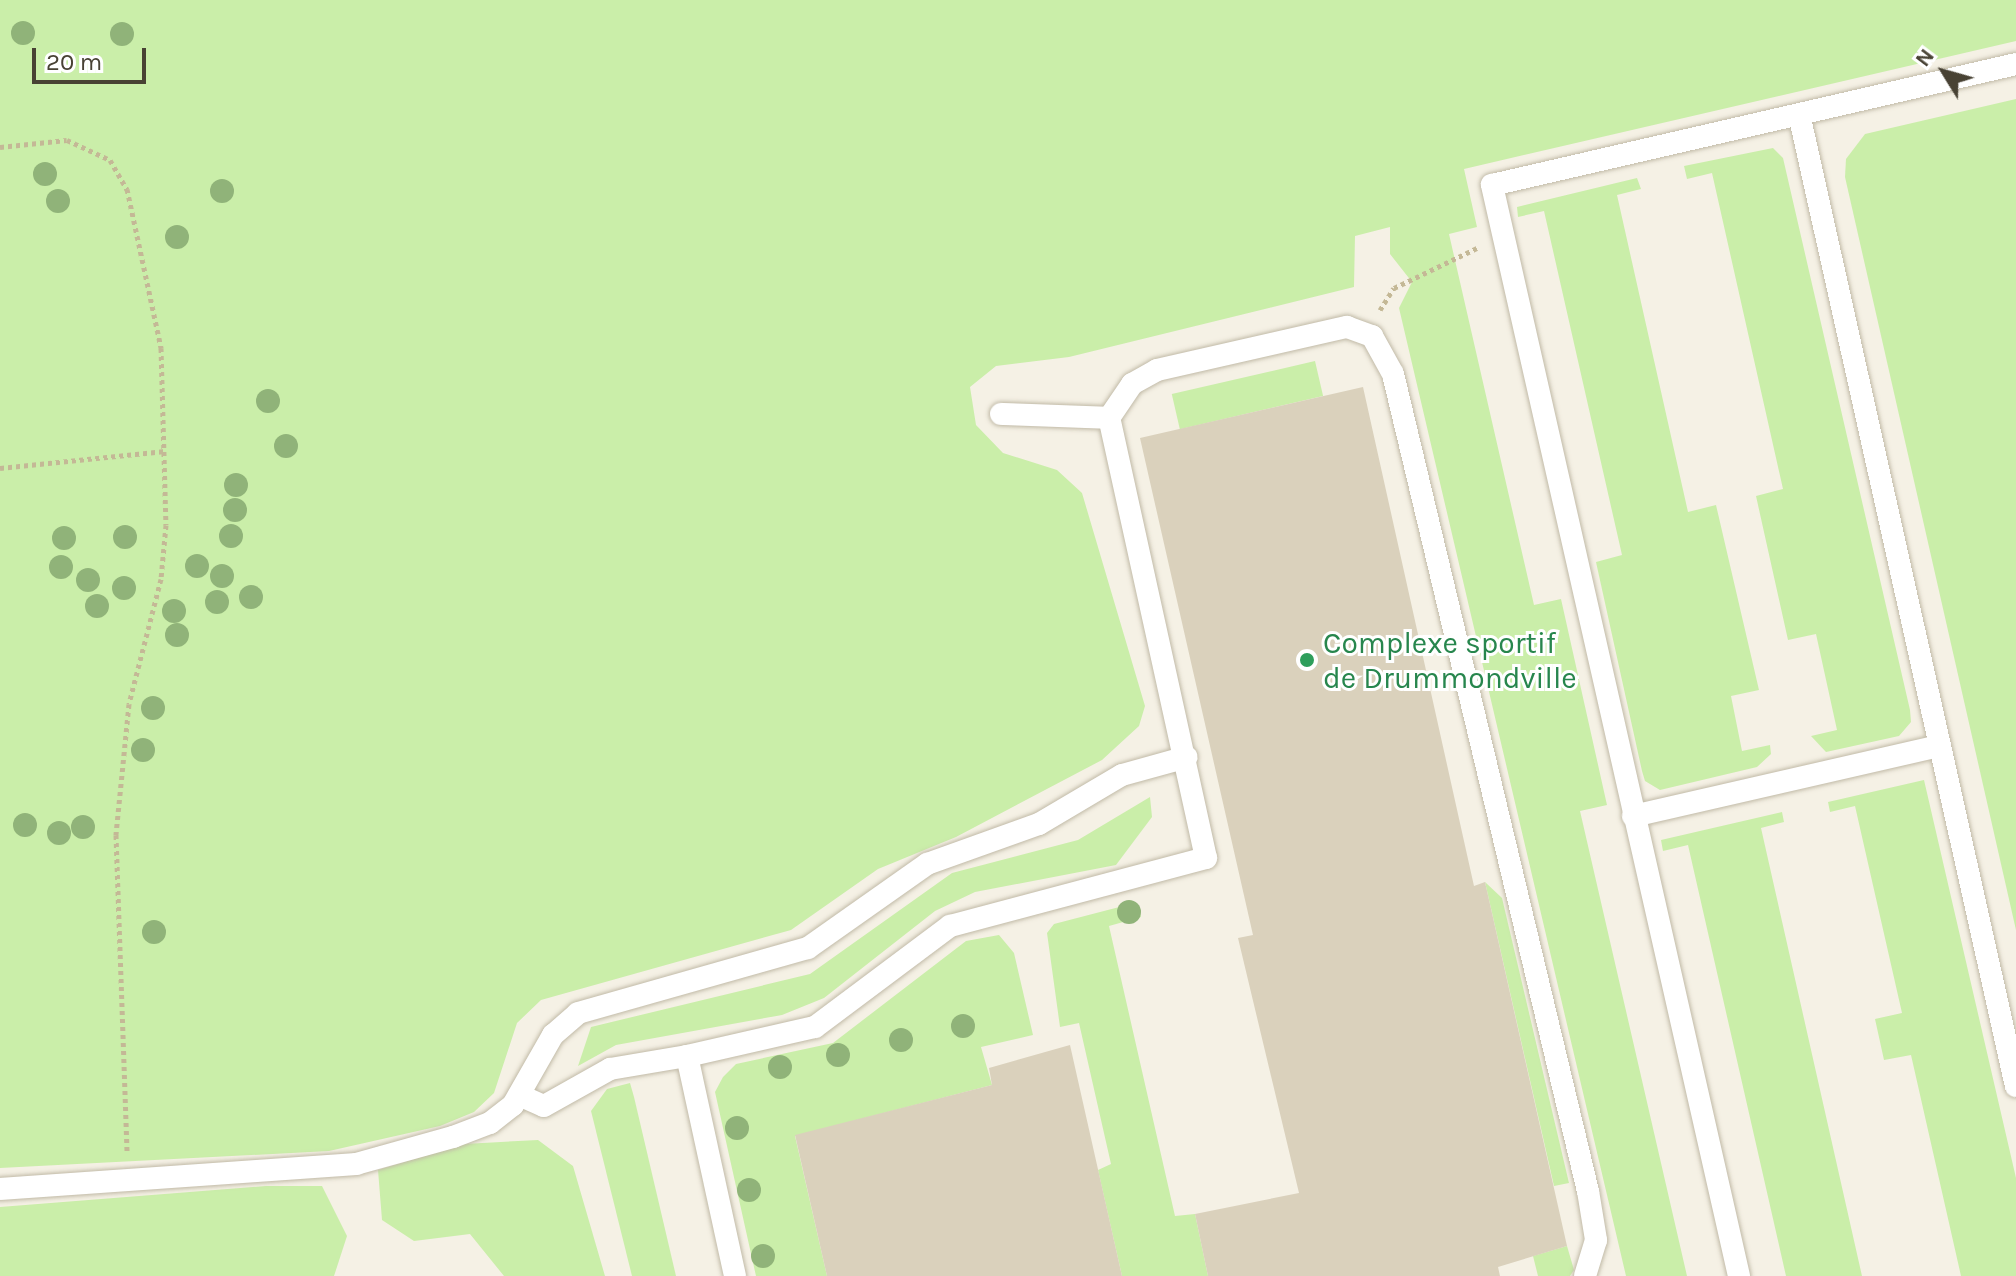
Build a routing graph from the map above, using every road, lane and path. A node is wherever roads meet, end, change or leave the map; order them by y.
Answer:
1 (2016, 64) edge
2 (1799, 114) junction
3 (0, 147) edge
4 (1505, 240) junction
5 (1367, 332) junction
6 (1001, 414) dead end
7 (1109, 418) junction
8 (165, 451) junction
9 (0, 468) edge
10 (1939, 746) junction
11 (1187, 757) junction
12 (1633, 816) junction
13 (687, 1056) junction
14 (2016, 1086) edge
15 (519, 1095) junction
16 (128, 1181) junction
17 (0, 1189) edge
18 (735, 1276) edge
19 (1585, 1276) edge
20 (1739, 1276) edge

1 - 2 lane
2 - 4 lane
2 - 10 lane
3 - 8 path
4 - 5 path
4 - 12 lane
5 - 7 lane
5 - 19 lane
6 - 7 lane
7 - 11 lane
8 - 9 path
8 - 16 path
10 - 12 lane
10 - 14 lane
11 - 13 lane
11 - 15 lane
12 - 20 lane
13 - 15 lane
13 - 18 lane
15 - 16 lane
16 - 17 lane

